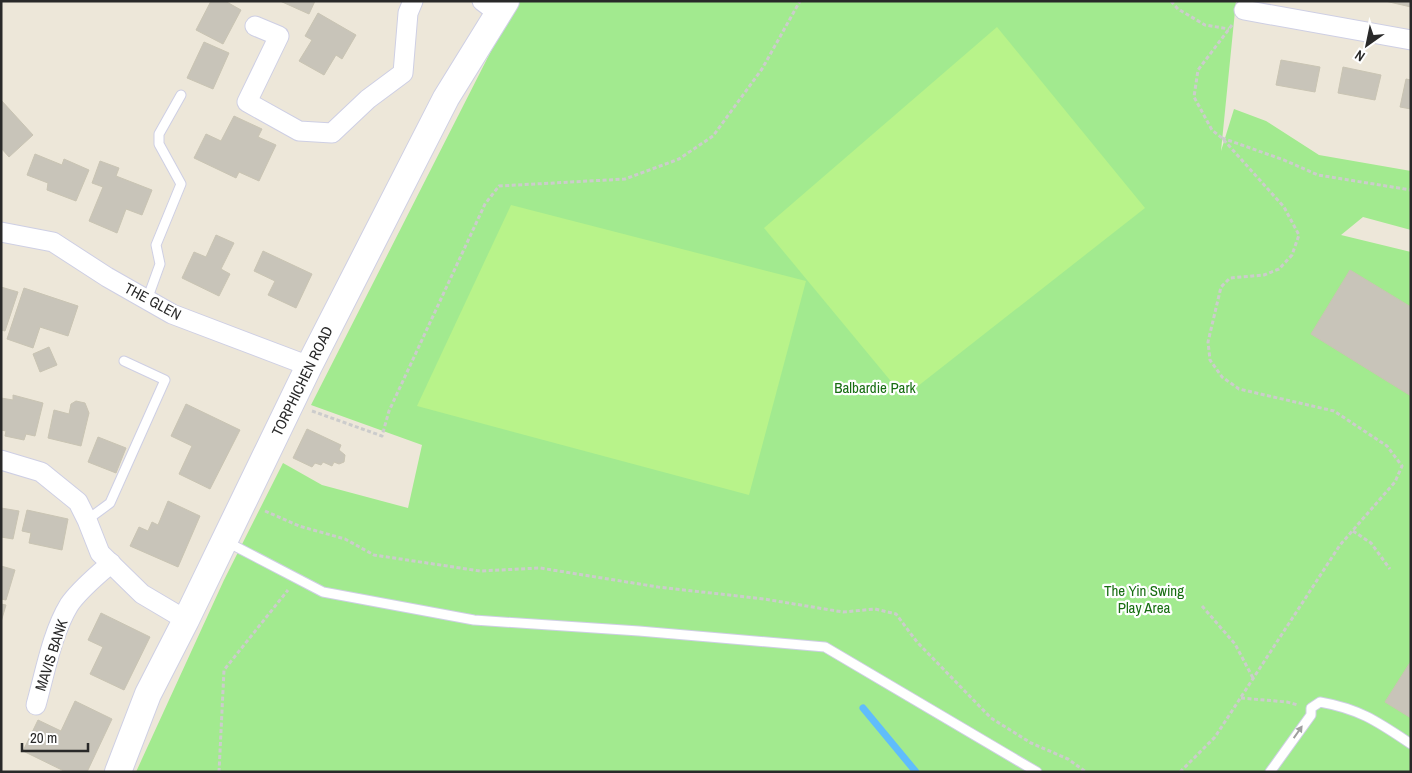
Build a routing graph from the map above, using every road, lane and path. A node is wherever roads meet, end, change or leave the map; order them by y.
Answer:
1 (413, 1) edge
2 (800, 1) edge
3 (1171, 1) edge
4 (495, 5) edge
5 (1244, 10) joint
6 (255, 26) dead end
7 (1229, 29) junction
8 (1411, 40) edge
9 (181, 95) dead end
10 (1222, 138) junction
11 (1411, 190) edge
12 (1, 232) edge
13 (147, 300) junction
14 (124, 361) dead end
15 (309, 366) junction
16 (291, 403) junction
17 (1, 460) edge
18 (243, 501) junction
19 (87, 520) junction
20 (1353, 531) junction
21 (224, 540) junction
22 (111, 563) junction
23 (1390, 569) dead end
24 (297, 579) junction
25 (1202, 606) dead end
26 (186, 620) junction
27 (1253, 678) junction
28 (1241, 698) junction
29 (1287, 702) dead end
30 (36, 705) dead end
31 (1411, 744) edge
32 (118, 772) edge
33 (219, 772) edge
34 (1037, 772) edge
35 (1086, 772) edge
36 (1180, 772) edge
37 (1270, 772) edge

1 - 6 street
2 - 16 path
3 - 7 path
4 - 15 main road, TORPHICHEN ROAD
5 - 7 path
5 - 8 street
7 - 10 path
9 - 13 lane
10 - 11 path
10 - 20 path
12 - 13 street, THE GLEN
13 - 15 street, THE GLEN
14 - 19 lane
15 - 16 main road, TORPHICHEN ROAD
16 - 18 main road, TORPHICHEN ROAD
17 - 19 street
18 - 21 main road, TORPHICHEN ROAD
18 - 35 path
19 - 22 street
20 - 23 path
20 - 27 path
21 - 24 lane
21 - 26 main road, TORPHICHEN ROAD
22 - 26 street
22 - 30 street, MAVIS BANK
24 - 33 path
24 - 34 lane
25 - 27 path
26 - 32 main road, TORPHICHEN ROAD
27 - 28 path
28 - 29 path
28 - 36 path
37 -> 31 lane

